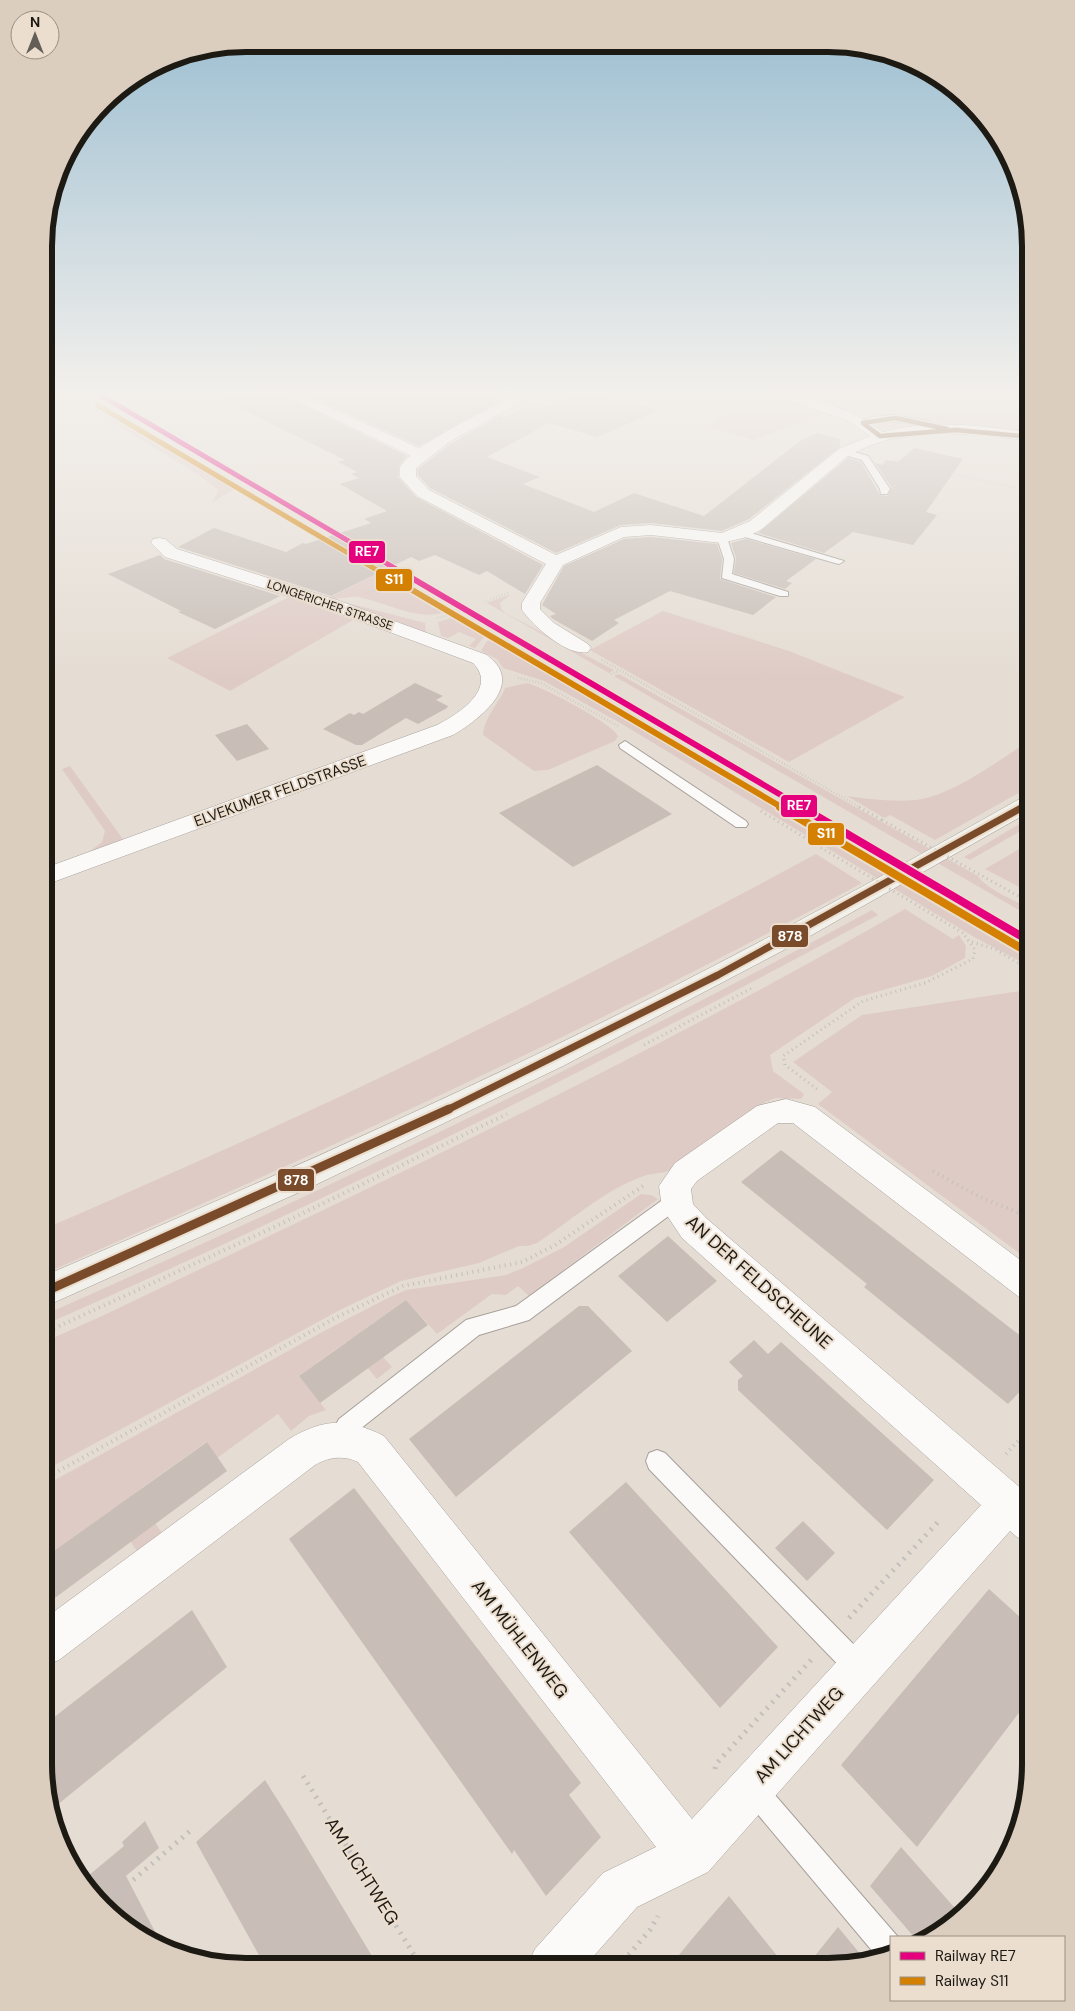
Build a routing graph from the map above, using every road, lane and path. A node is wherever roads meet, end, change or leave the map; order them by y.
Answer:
1 (419, 490) edge
2 (798, 490) edge
3 (741, 533) junction
4 (722, 538) junction
5 (159, 543) dead end
6 (839, 561) dead end
7 (556, 562) junction
8 (514, 590) dead end
9 (784, 594) dead end
10 (485, 602) dead end
11 (581, 648) joint
12 (620, 670) junction
13 (611, 674) dead end
14 (490, 678) joint
15 (625, 745) dead end
16 (1022, 807) edge
17 (741, 824) dead end
18 (825, 850) dead end
19 (52, 874) edge
20 (1022, 897) edge
21 (971, 942) junction
22 (1022, 965) edge
23 (804, 1115) junction
24 (927, 1167) dead end
25 (663, 1193) junction
26 (1022, 1214) edge
27 (1022, 1280) edge
28 (52, 1288) edge
29 (1022, 1437) edge
30 (339, 1439) junction
31 (1004, 1456) dead end
32 (658, 1461) dead end
33 (52, 1475) edge
34 (1020, 1513) edge
35 (52, 1639) edge
36 (859, 1668) junction
37 (303, 1776) dead end
38 (752, 1787) junction
39 (190, 1831) dead end
40 (691, 1855) junction
41 (108, 1901) edge
42 (650, 1930) dead end
43 (889, 1949) edge
44 (416, 1958) edge
45 (559, 1958) edge
46 (626, 1958) edge

1 - 7 street
2 - 3 street
3 - 4 street
3 - 6 lane
4 - 7 street
4 - 9 lane
5 - 14 street, LONGERICHER STRASSE
7 - 11 street
8 - 10 path
11 - 12 path
12 - 13 path
12 - 20 path, bridge
14 - 19 street, ELVEKUMER FELDSTRASSE
15 - 17 lane
16 - 28 main road
18 - 21 path, bridge
21 - 22 path
21 - 23 path
23 - 25 street, AN DER FELDSCHEUNE
23 - 27 street, AN DER FELDSCHEUNE
24 - 26 path
25 - 30 lane
25 - 33 path
25 - 34 street, AN DER FELDSCHEUNE
29 - 31 path
30 - 35 street, AM MÜHLENWEG
30 - 40 street, AM MÜHLENWEG
32 - 36 lane
34 - 36 street, AM LICHTWEG
36 - 38 street, AM LICHTWEG
37 - 44 path, AM LICHTWEG
38 - 40 street, AM LICHTWEG
38 - 43 lane
39 - 41 path
40 - 45 street, AM LICHTWEG
42 - 46 path

